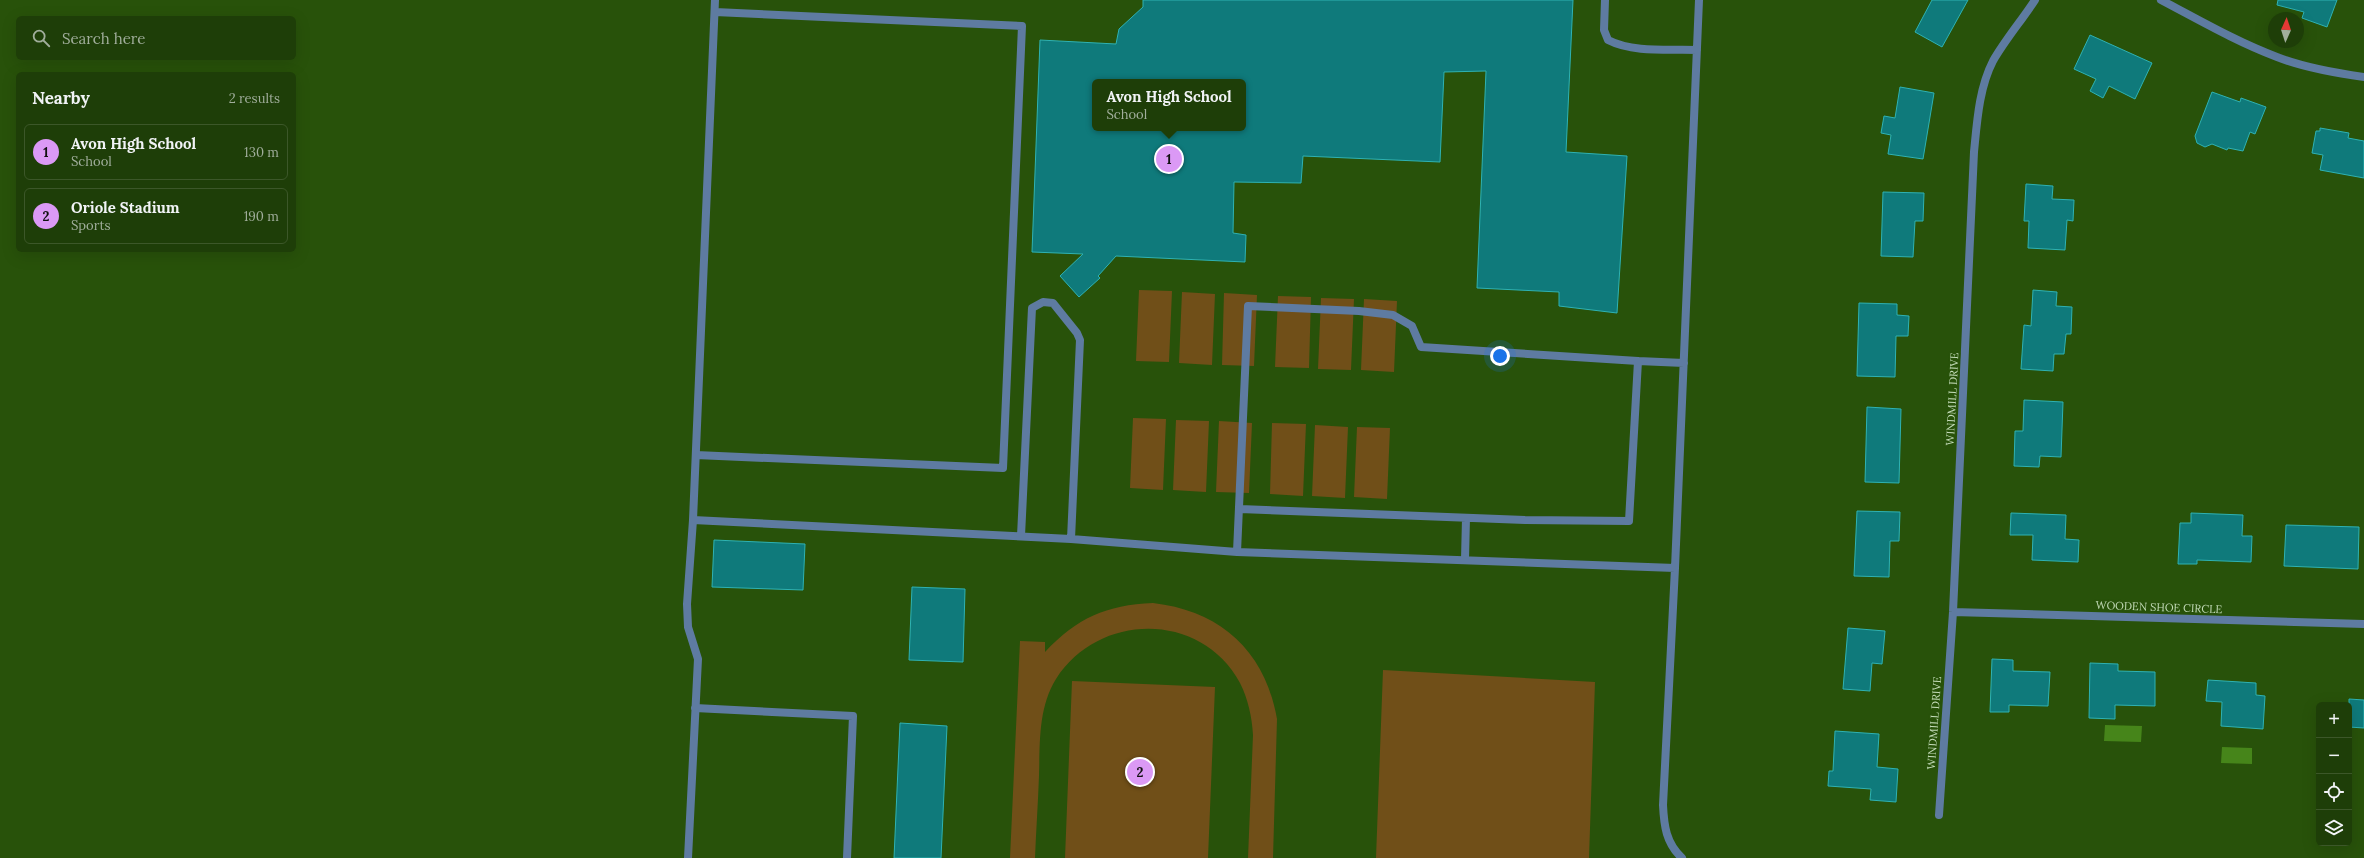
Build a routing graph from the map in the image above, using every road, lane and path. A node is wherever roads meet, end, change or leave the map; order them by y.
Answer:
1 (715, 0) edge
2 (1605, 0) edge
3 (1699, 0) edge
4 (2035, 0) edge
5 (2161, 0) edge
6 (714, 12) junction
7 (1697, 50) junction
8 (2364, 77) edge
9 (1638, 361) junction
10 (1684, 363) junction
11 (696, 455) junction
12 (1240, 510) junction
13 (1466, 518) junction
14 (693, 520) junction
15 (1021, 536) junction
16 (1071, 539) junction
17 (1237, 552) junction
18 (1465, 559) junction
19 (1675, 568) junction
20 (1953, 612) junction
21 (2364, 624) edge
22 (695, 708) junction
23 (1939, 815) dead end
24 (688, 858) edge
25 (847, 858) edge
26 (1682, 858) edge

1 - 6 street
2 - 7 street
3 - 7 street
4 - 20 street, WINDMILL DRIVE
5 - 8 street
6 - 11 street
6 - 11 street
7 - 10 street
9 - 10 street
9 - 12 street
9 - 13 street
10 - 19 street
11 - 14 street
12 - 13 street
12 - 17 street
13 - 18 street
14 - 15 street
14 - 22 street
15 - 16 street
15 - 16 street
16 - 17 street
17 - 18 street
18 - 19 street
19 - 26 street
20 - 21 street, WOODEN SHOE CIRCLE
20 - 23 street, WINDMILL DRIVE
22 - 24 street
22 - 25 street

